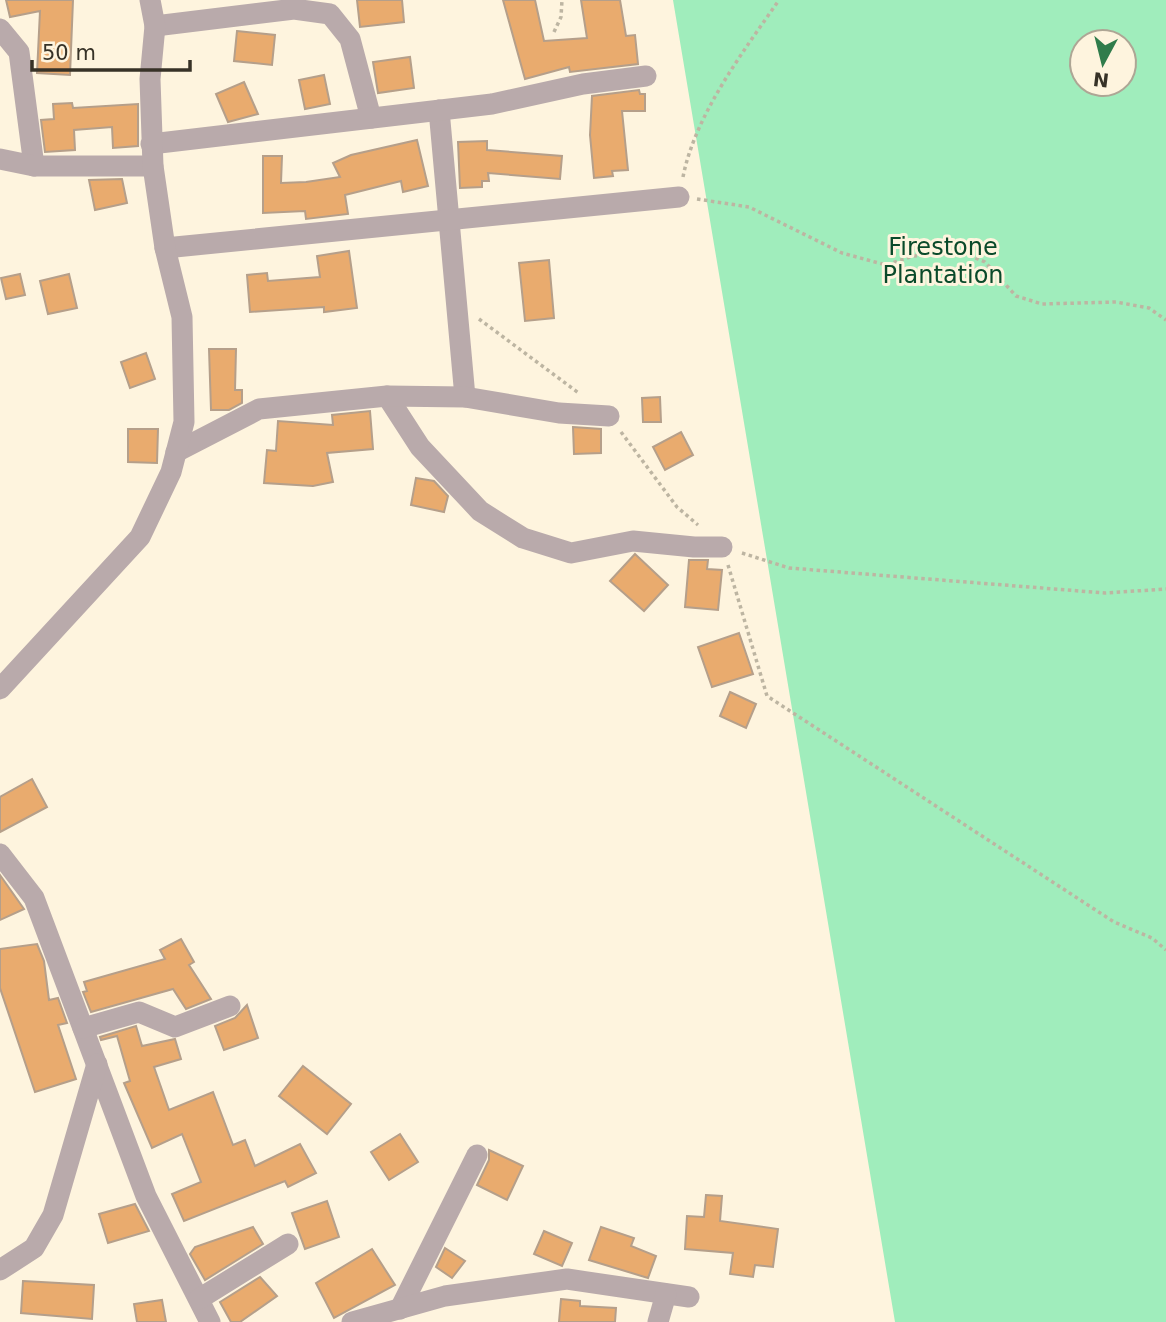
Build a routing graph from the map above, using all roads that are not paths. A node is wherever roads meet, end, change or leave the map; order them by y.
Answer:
1 (150, 0) edge
2 (332, 7) edge
3 (155, 26) junction
4 (0, 29) edge
5 (646, 76) dead end
6 (439, 110) junction
7 (371, 118) junction
8 (151, 144) junction
9 (0, 159) edge
10 (34, 166) junction
11 (153, 166) junction
12 (678, 197) road end
13 (447, 219) junction
14 (165, 248) junction
15 (387, 396) junction
16 (465, 397) junction
17 (609, 416) dead end
18 (176, 452) junction
19 (722, 547) road end
20 (0, 689) edge
21 (0, 854) edge
22 (230, 1006) dead end
23 (83, 1028) junction
24 (97, 1064) junction
25 (477, 1155) dead end
26 (288, 1244) dead end
27 (0, 1270) edge
28 (666, 1294) junction
29 (689, 1297) dead end
30 (199, 1299) junction
31 (400, 1309) junction
32 (210, 1322) edge
33 (352, 1322) edge
34 (658, 1322) edge

1 - 3 street
2 - 3 street
2 - 7 street
3 - 8 street
4 - 10 street
5 - 6 street
6 - 7 street
6 - 13 street
7 - 8 street
8 - 11 street
9 - 10 street
10 - 11 street
11 - 14 street
12 - 13 street
13 - 14 street
13 - 16 street
14 - 18 street
15 - 16 street
15 - 18 street
15 - 19 street
16 - 17 street
18 - 20 street
21 - 23 street
22 - 23 street
23 - 24 street
24 - 27 street
24 - 30 street
25 - 31 street
26 - 30 street
28 - 29 street
28 - 31 street
28 - 34 street
30 - 32 street
31 - 33 street

